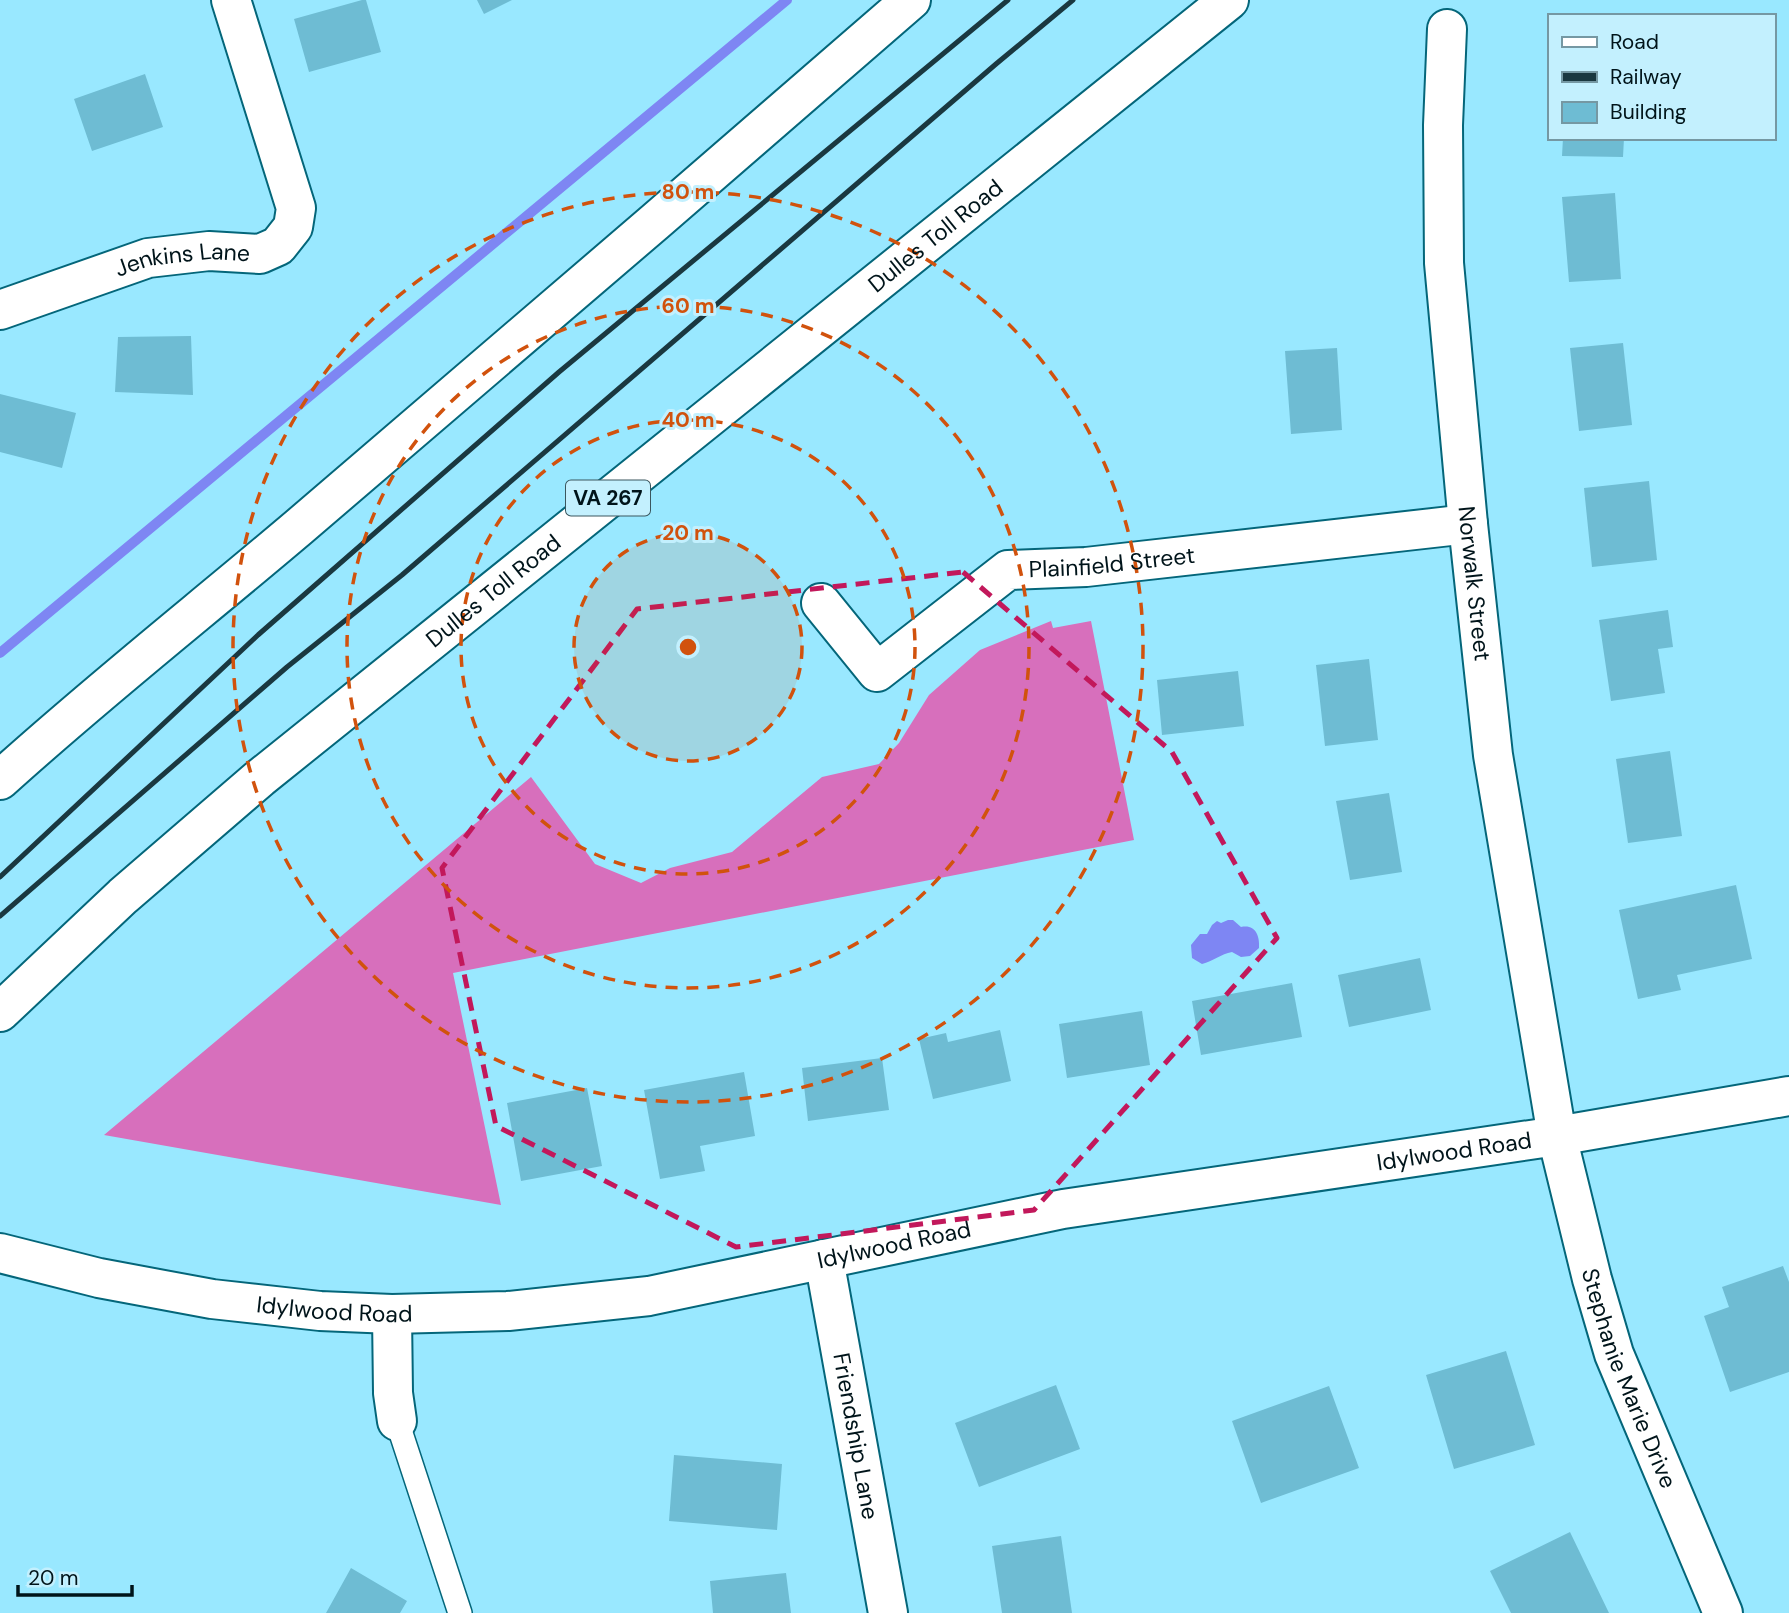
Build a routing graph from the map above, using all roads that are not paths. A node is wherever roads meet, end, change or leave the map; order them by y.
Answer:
1 (231, 0) edge
2 (911, 0) edge
3 (1229, 0) edge
4 (1447, 29) dead end
5 (0, 310) edge
6 (1468, 524) junction
7 (821, 603) dead end
8 (0, 780) edge
9 (0, 1012) edge
10 (1789, 1096) edge
11 (1557, 1136) junction
12 (0, 1253) edge
13 (824, 1259) junction
14 (392, 1314) junction
15 (397, 1421) joint
16 (460, 1613) edge
17 (888, 1613) edge
18 (1723, 1613) edge

1 - 5 main road, Jenkins Lane
2 - 8 main road
3 - 9 main road, Dulles Toll Road / VA 267
4 - 6 main road, Norwalk Street
6 - 7 main road, Plainfield Street
6 - 11 main road, Norwalk Street
10 - 11 main road, Idylwood Road
11 - 13 main road, Idylwood Road
11 - 18 main road, Stephanie Marie Drive
12 - 14 main road, Idylwood Road
13 - 14 main road, Idylwood Road
13 - 17 main road, Friendship Lane
14 - 15 main road
15 - 16 lane

